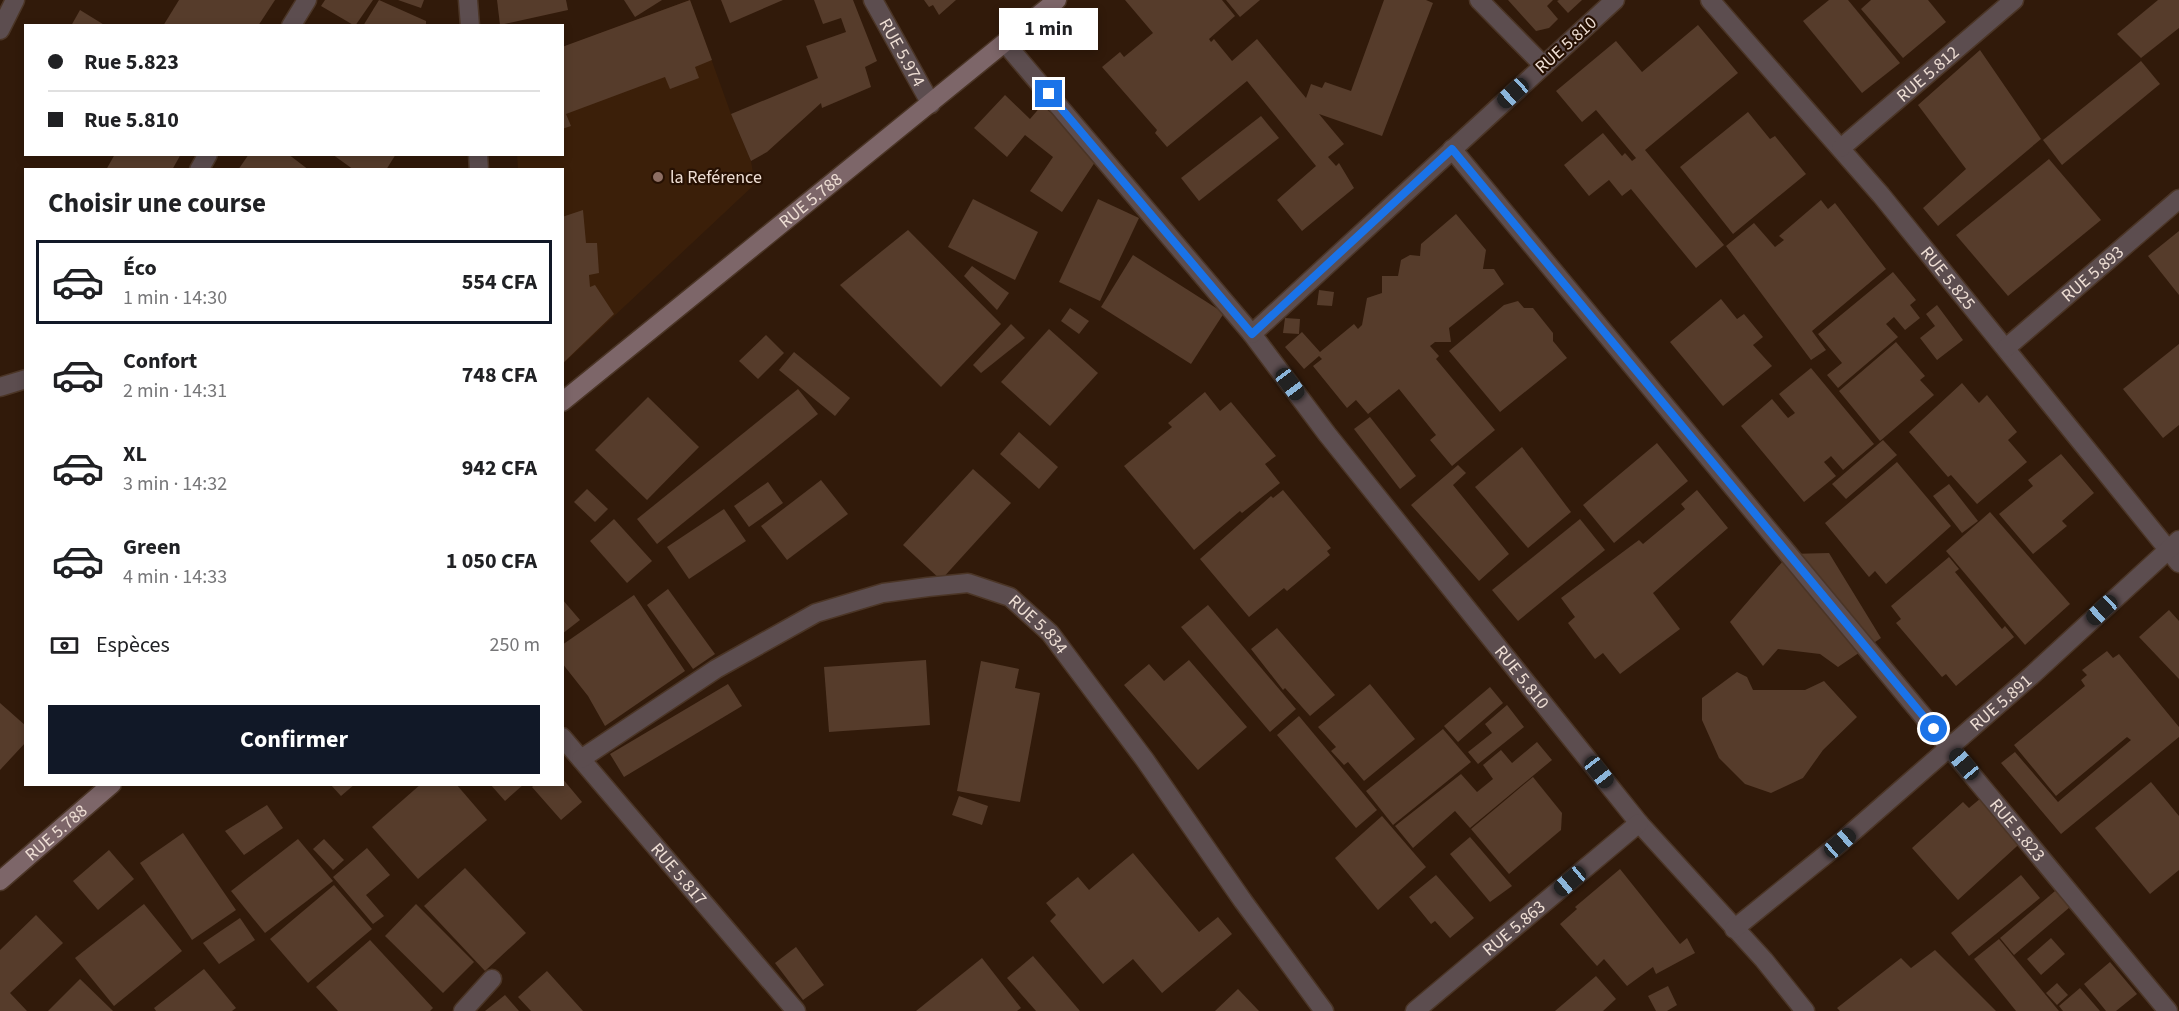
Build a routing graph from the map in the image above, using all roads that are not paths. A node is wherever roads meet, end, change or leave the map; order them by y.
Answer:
1 (15, 0) edge
2 (307, 0) edge
3 (468, 0) edge
4 (873, 0) edge
5 (1057, 0) edge
6 (1479, 0) edge
7 (1615, 0) edge
8 (1710, 0) edge
9 (2014, 0) edge
10 (292, 24) edge
11 (470, 24) edge
12 (0, 30) edge
13 (1005, 43) junction
14 (1543, 65) junction
15 (931, 104) junction
16 (1841, 148) junction
17 (1452, 149) junction
18 (2179, 199) edge
19 (1252, 334) junction
20 (2006, 348) junction
21 (24, 380) edge
22 (0, 387) edge
23 (564, 400) edge
24 (2175, 551) edge
25 (564, 739) edge
26 (1949, 746) junction
27 (581, 759) junction
28 (110, 786) edge
29 (1639, 823) junction
30 (0, 881) edge
31 (1734, 929) junction
32 (492, 979) dead end
33 (463, 1011) edge
34 (796, 1011) edge
35 (1324, 1011) edge
36 (1415, 1011) edge
37 (1805, 1011) edge
38 (2168, 1011) edge

1 - 12 street
2 - 10 street
3 - 11 street
4 - 15 street, RUE 5.974
5 - 13 street, RUE 5.788
6 - 14 street
7 - 14 street, RUE 5.810
8 - 16 street, RUE 5.825
9 - 16 street, RUE 5.812
13 - 15 street, RUE 5.788
13 - 19 street, RUE 5.810
14 - 17 street, RUE 5.810
15 - 23 street, RUE 5.788
16 - 20 street, RUE 5.825
17 - 19 street, RUE 5.810
17 - 26 street, RUE 5.823
18 - 20 street, RUE 5.893
19 - 29 street, RUE 5.810
20 - 24 street, RUE 5.825
21 - 22 street
24 - 26 street, RUE 5.891
25 - 27 street, RUE 5.817
26 - 31 street, RUE 5.891
26 - 38 street, RUE 5.823
27 - 34 street, RUE 5.817
27 - 35 street, RUE 5.834
28 - 30 street, RUE 5.788
29 - 31 street, RUE 5.810
29 - 36 street, RUE 5.863
31 - 37 street, RUE 5.810
32 - 33 street

